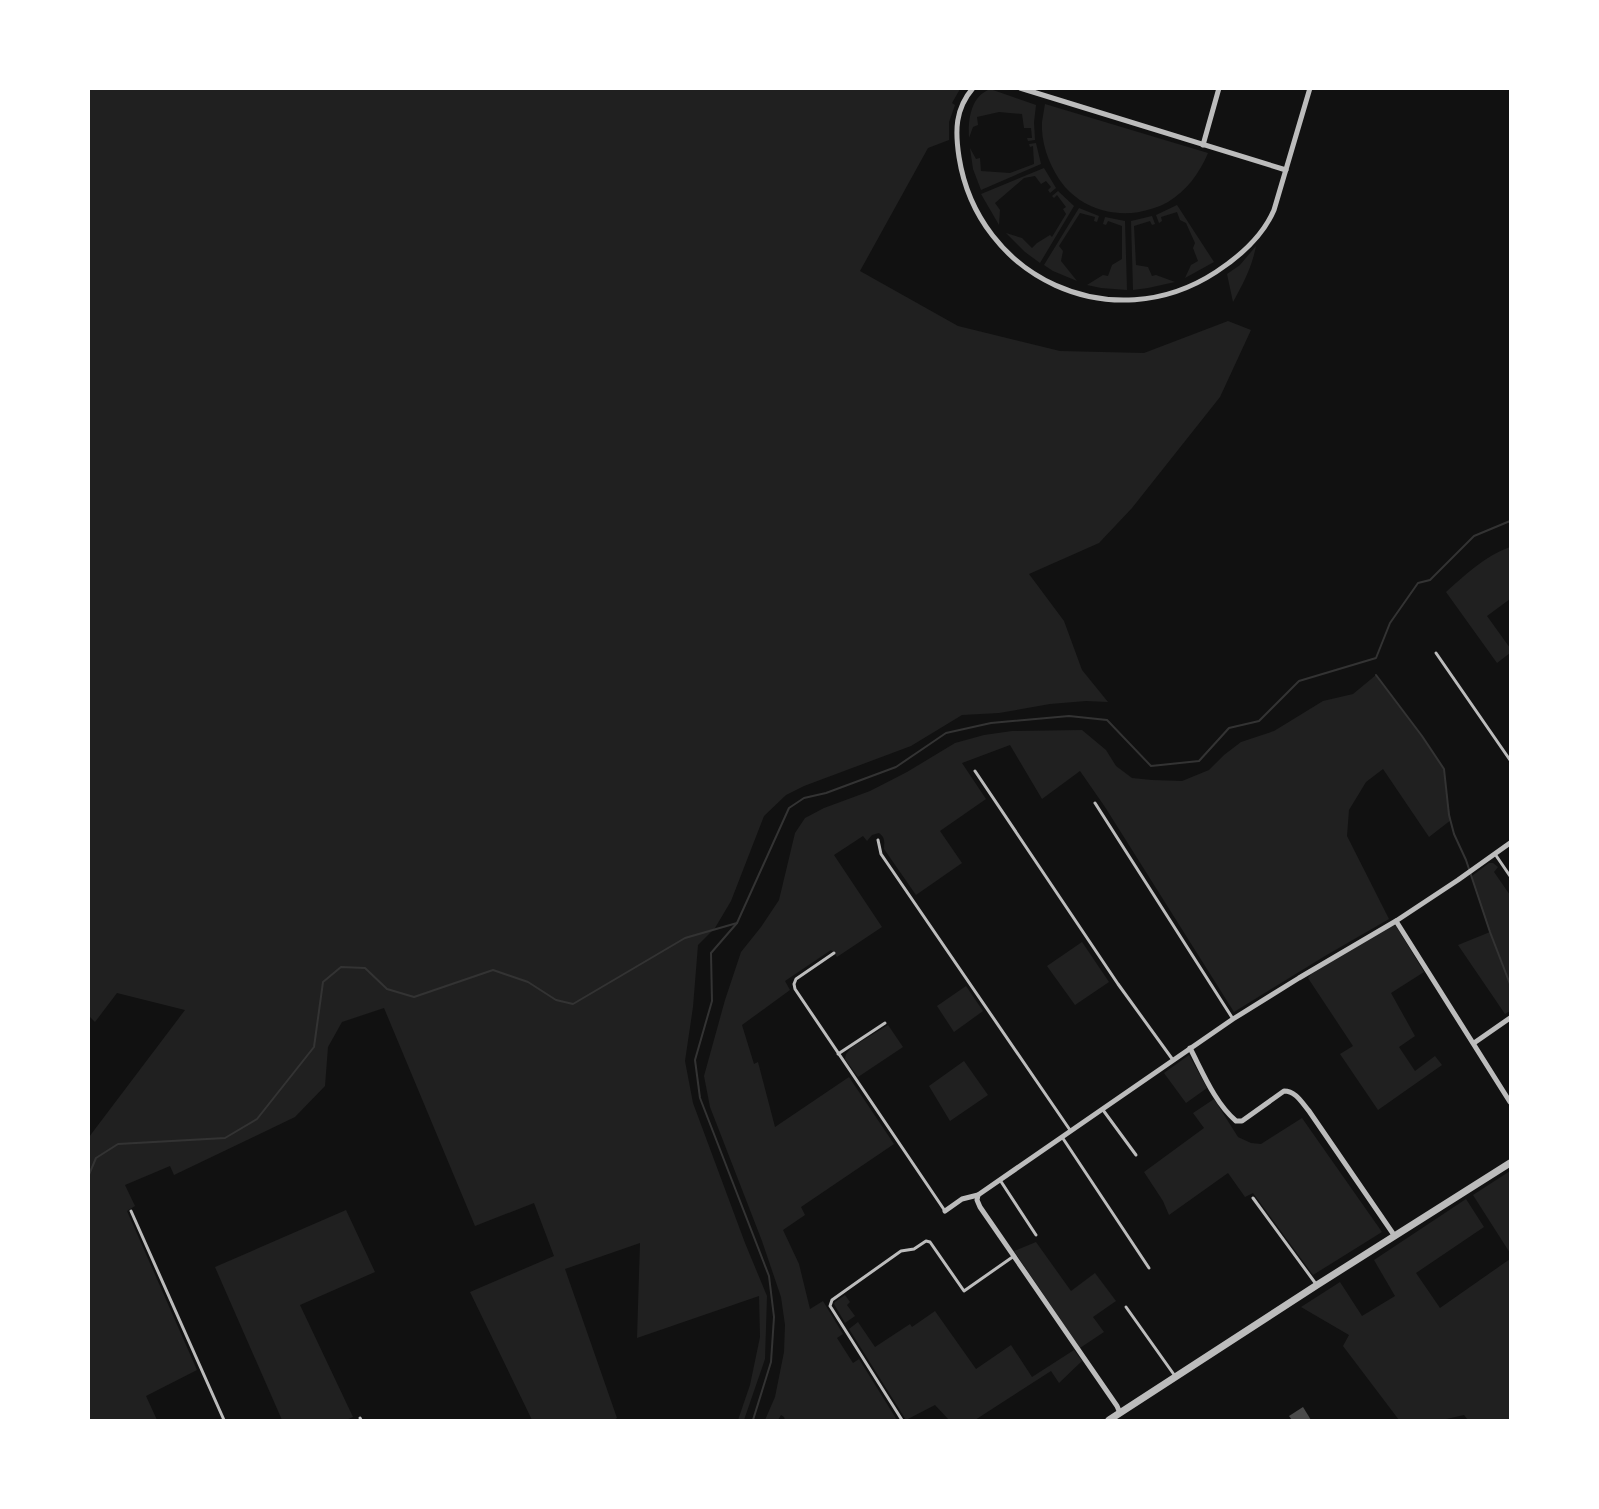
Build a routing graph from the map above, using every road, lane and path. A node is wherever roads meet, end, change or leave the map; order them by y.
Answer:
1 (973, 88) edge
2 (1020, 88) edge
3 (1219, 88) edge
4 (1310, 88) edge
5 (1203, 145) junction
6 (1286, 170) junction
7 (1436, 653) dead end
8 (1510, 760) edge
9 (975, 771) dead end
10 (1095, 803) dead end
11 (878, 840) dead end
12 (1510, 843) edge
13 (1495, 854) junction
14 (1510, 876) edge
15 (1396, 921) junction
16 (834, 953) dead end
17 (1510, 1018) edge
18 (1233, 1019) junction
19 (885, 1023) dead end
20 (1474, 1043) junction
21 (1190, 1048) junction
22 (838, 1054) junction
23 (1173, 1060) junction
24 (1510, 1102) edge
25 (1102, 1109) junction
26 (1070, 1131) junction
27 (1062, 1137) junction
28 (1136, 1155) dead end
29 (1510, 1163) edge
30 (1000, 1180) junction
31 (978, 1195) junction
32 (1252, 1198) dead end
33 (962, 1199) junction
34 (980, 1207) junction
35 (131, 1211) dead end
36 (945, 1211) joint
37 (1036, 1235) dead end
38 (1394, 1235) junction
39 (1014, 1256) junction
40 (1149, 1268) dead end
41 (1317, 1285) junction
42 (1126, 1307) dead end
43 (1176, 1378) junction
44 (1120, 1413) junction
45 (224, 1420) edge
46 (902, 1420) edge
47 (1108, 1420) edge
48 (1125, 1420) edge

1 - 6 street
2 - 5 street
3 - 5 street
4 - 6 street
5 - 6 street
7 - 8 lane
9 - 23 lane
10 - 18 lane
11 - 26 lane
12 - 13 street
13 - 14 lane
13 - 15 street
15 - 18 street
15 - 20 street
16 - 22 lane
17 - 20 street
18 - 21 street
19 - 22 lane
20 - 24 street
21 - 23 street
21 - 38 street
22 - 36 lane
23 - 25 street
25 - 26 street
25 - 28 lane
26 - 27 street
27 - 30 street
27 - 40 lane
29 - 38 street
30 - 31 street
30 - 37 lane
31 - 33 street
31 - 34 street
32 - 41 lane
33 - 34 street
33 - 36 street
34 - 39 street
35 - 45 lane
38 - 41 street
39 - 44 street
39 - 46 lane
41 - 43 street
42 - 43 lane
43 - 44 street
44 - 47 street
44 - 48 lane

